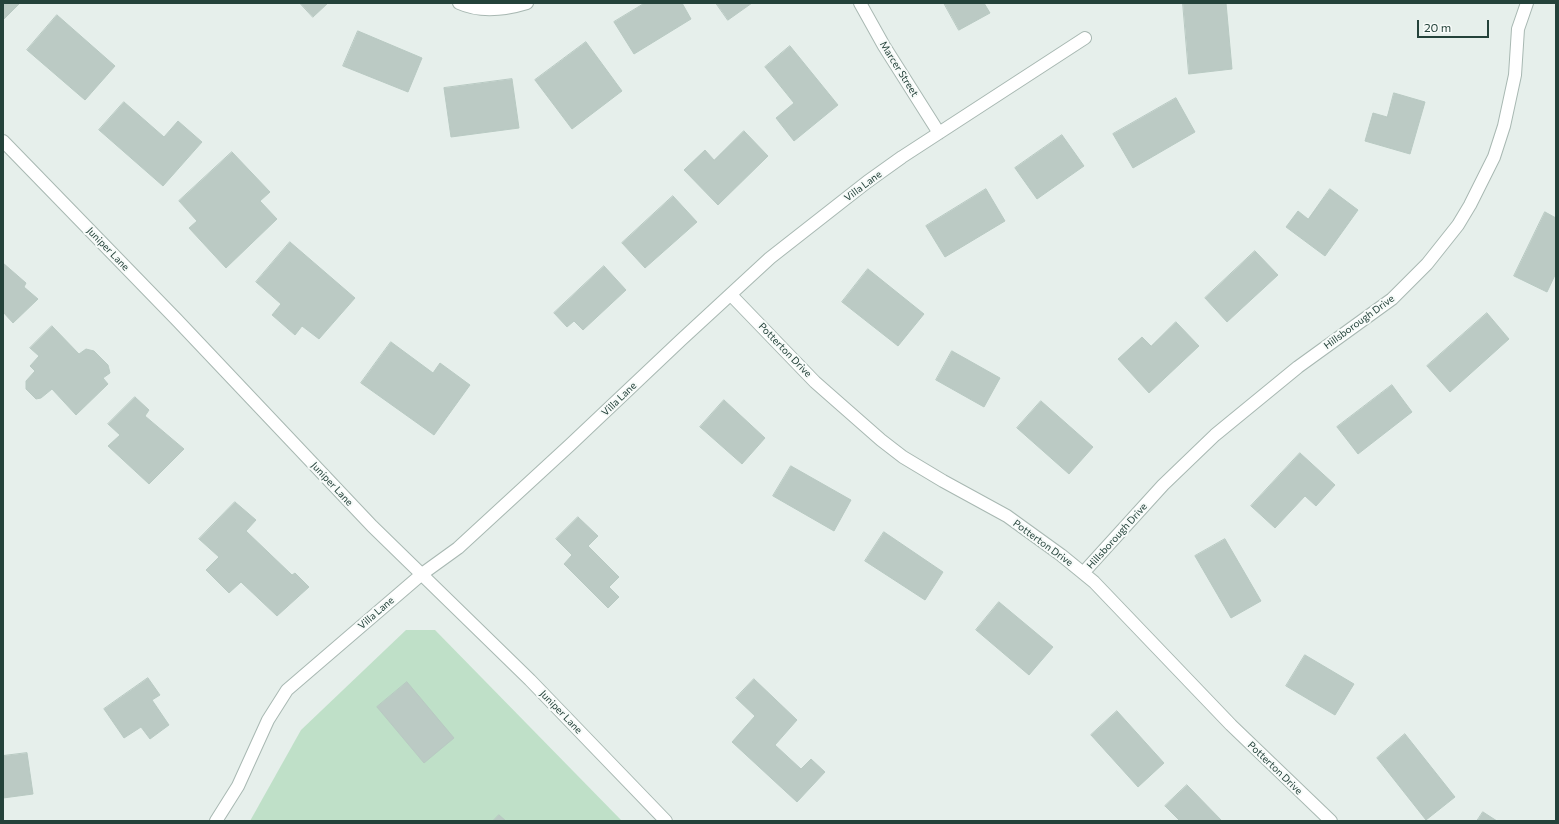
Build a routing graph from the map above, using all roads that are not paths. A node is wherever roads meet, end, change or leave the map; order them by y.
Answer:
1 (459, 3) edge
2 (527, 3) edge
3 (860, 3) edge
4 (1527, 3) edge
5 (1085, 38) dead end
6 (939, 133) junction
7 (3, 141) edge
8 (731, 294) junction
9 (1083, 573) junction
10 (422, 574) junction
11 (216, 821) edge
12 (666, 821) edge
13 (1331, 821) edge

1 - 2 street
3 - 6 street, Marcer Street
4 - 9 street, Hillsborough Drive
5 - 6 street, Villa Lane
6 - 8 street, Villa Lane
7 - 10 street, Juniper Lane
8 - 9 street, Potterton Drive
8 - 10 street, Villa Lane
9 - 13 street, Potterton Drive
10 - 11 street, Villa Lane
10 - 12 street, Juniper Lane

